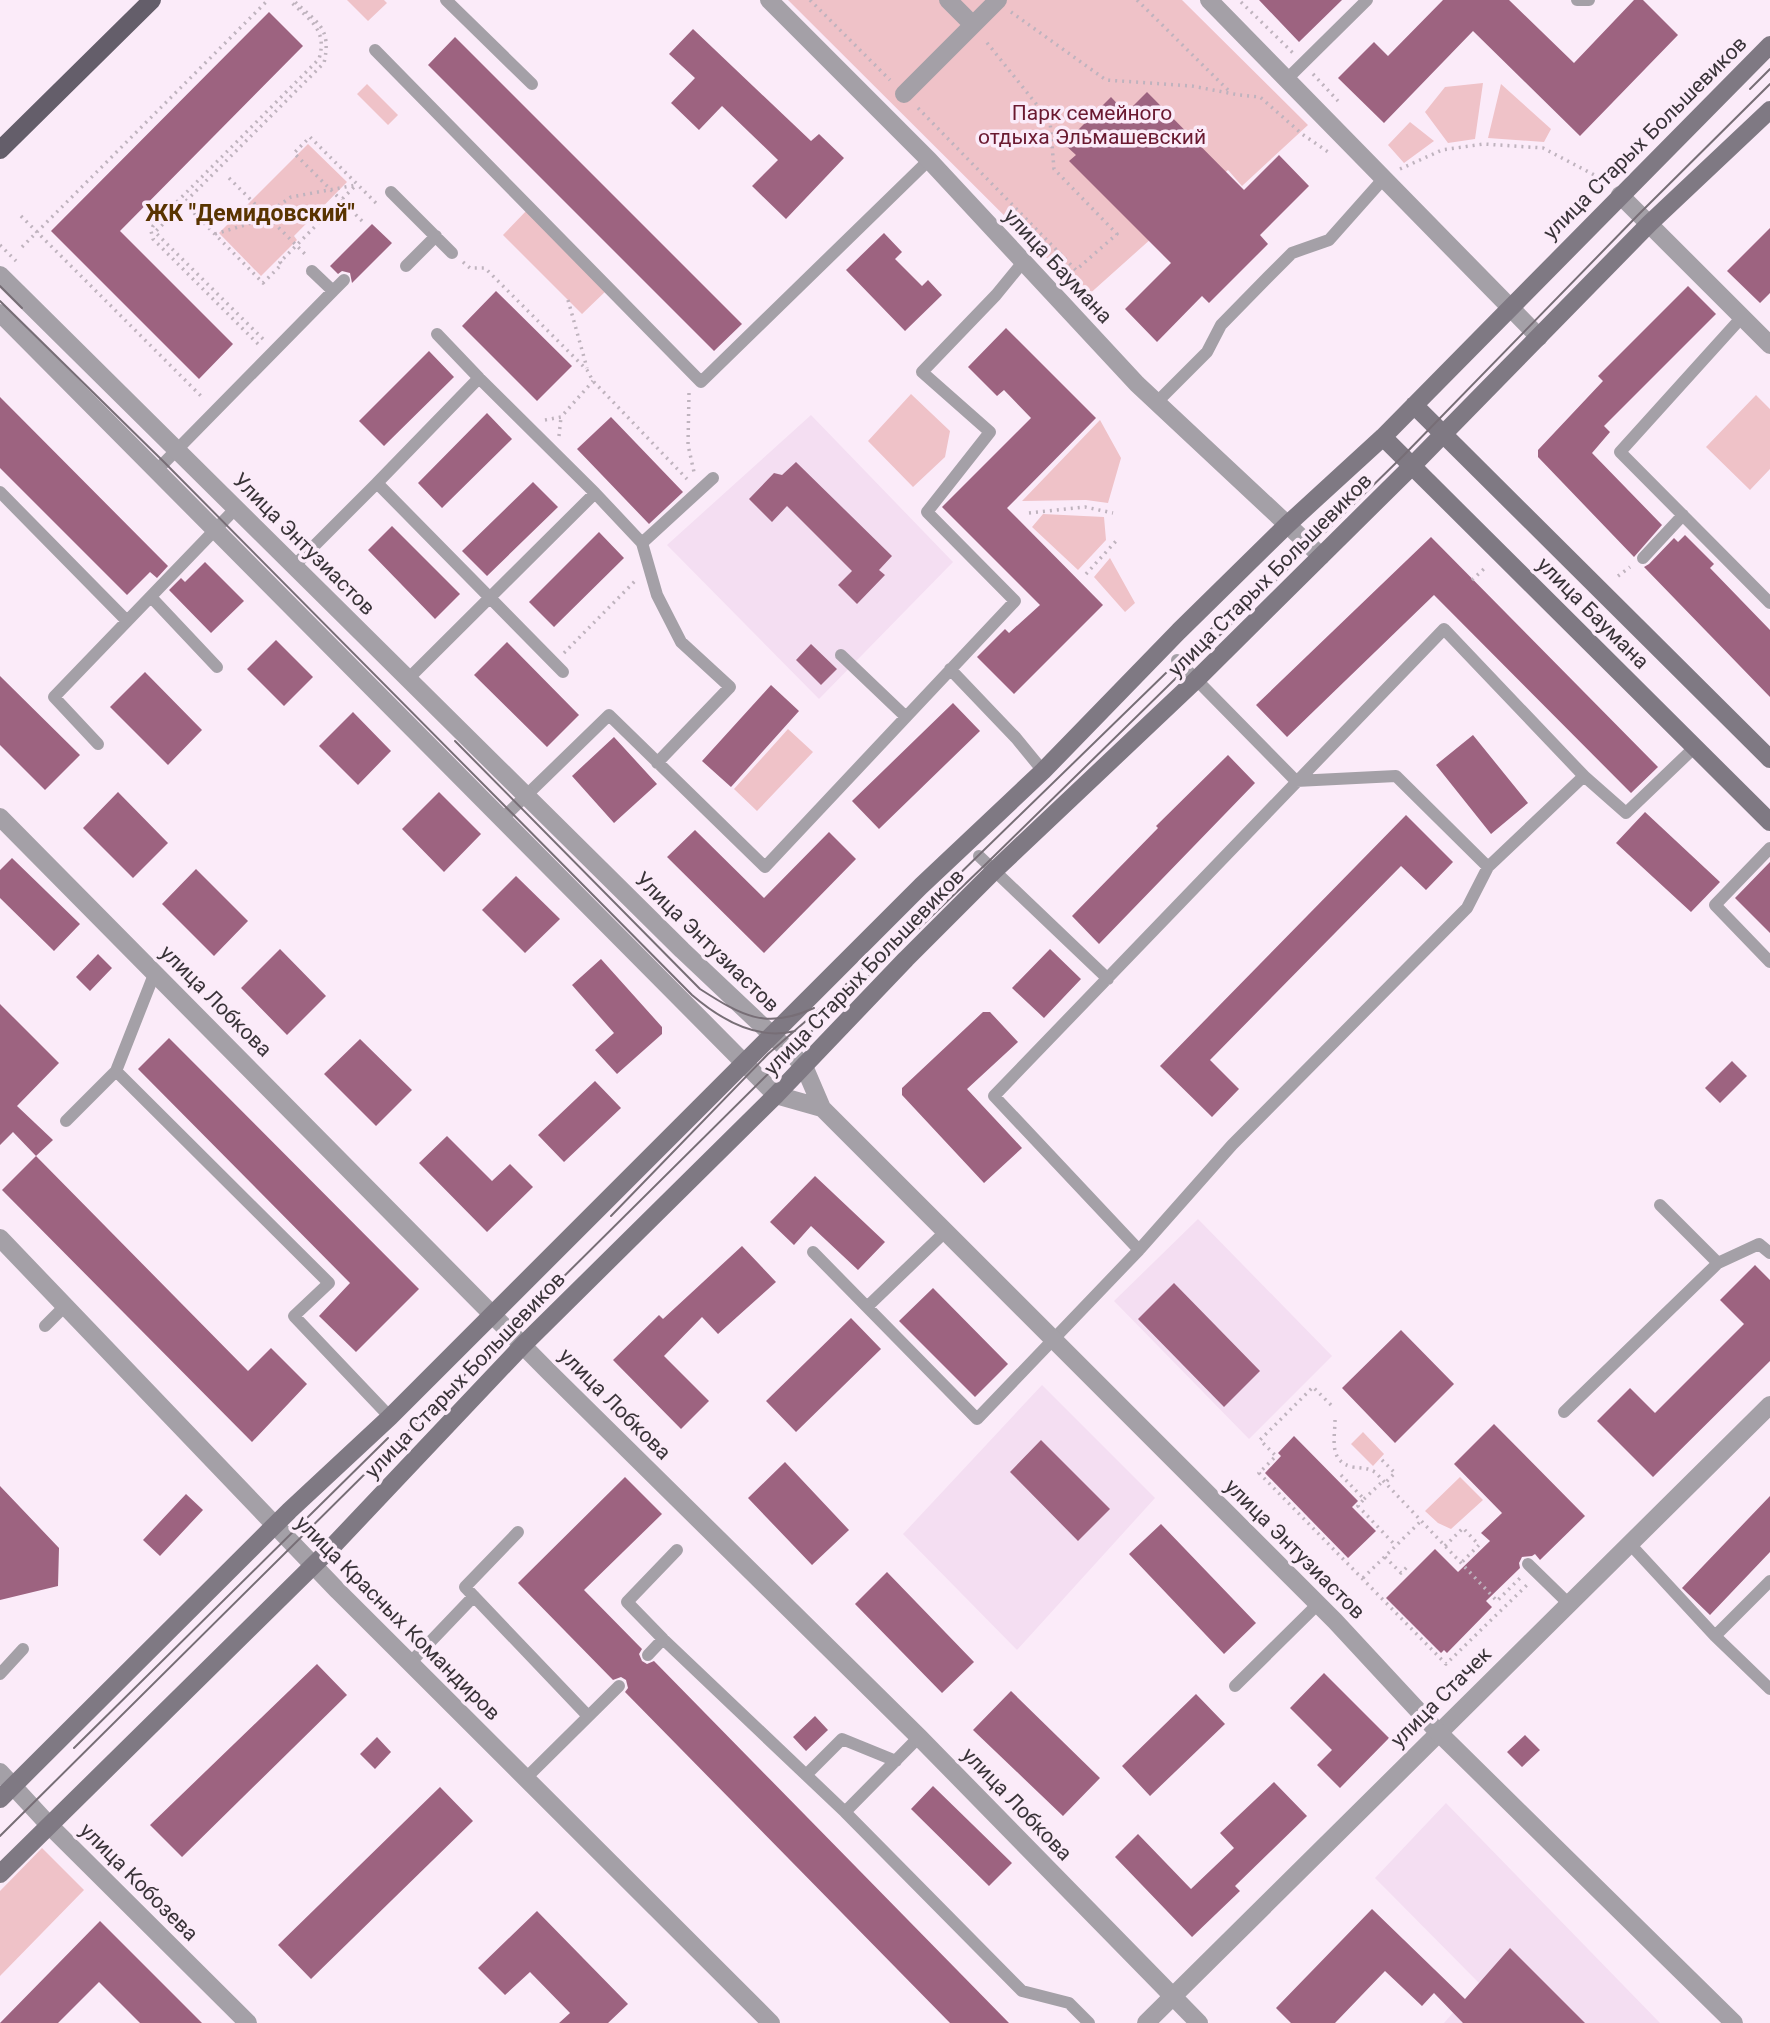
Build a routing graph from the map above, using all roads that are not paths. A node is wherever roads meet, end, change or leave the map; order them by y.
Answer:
1 (152, 0) edge
2 (446, 0) edge
3 (769, 0) edge
4 (948, 0) edge
5 (996, 0) edge
6 (1209, 0) edge
7 (1367, 0) edge
8 (1577, 0) edge
9 (1589, 0) edge
10 (973, 25) junction
11 (1770, 45) edge
12 (375, 50) dead end
13 (1287, 79) junction
14 (532, 84) dead end
15 (904, 94) road end
16 (1770, 110) edge
17 (0, 150) edge
18 (929, 160) junction
19 (1385, 177) junction
20 (391, 192) dead end
21 (1620, 195) junction
22 (1649, 224) junction
23 (436, 236) junction
24 (452, 253) road end
25 (1023, 262) junction
26 (311, 265) road end
27 (406, 266) dead end
28 (0, 275) edge
29 (344, 280) dead end
30 (333, 291) junction
31 (1511, 306) junction
32 (0, 313) edge
33 (1742, 317) junction
34 (437, 334) dead end
35 (1539, 337) junction
36 (1770, 345) edge
37 (479, 378) junction
38 (1157, 402) junction
39 (1414, 405) junction
40 (1445, 434) junction
41 (1383, 438) junction
42 (176, 449) junction
43 (1412, 466) junction
44 (156, 471) junction
45 (713, 478) dead end
46 (377, 483) junction
47 (0, 492) edge
48 (595, 493) junction
49 (236, 508) junction
50 (1683, 515) junction
51 (1288, 524) junction
52 (215, 530) junction
53 (642, 543) junction
54 (1321, 556) junction
55 (1638, 561) road end
56 (294, 566) junction
57 (151, 597) junction
58 (489, 598) junction
59 (1770, 603) edge
60 (127, 621) junction
61 (841, 655) dead end
62 (1177, 660) dead end
63 (217, 667) dead end
64 (558, 668) road end
65 (950, 669) junction
66 (408, 679) junction
67 (1196, 680) junction
68 (906, 717) junction
69 (99, 744) dead end
70 (1696, 746) junction
71 (1767, 752) edge
72 (657, 763) junction
73 (1043, 771) junction
74 (1584, 776) junction
75 (1296, 781) junction
76 (525, 795) junction
77 (0, 817) edge
78 (502, 818) junction
79 (1770, 822) edge
80 (1770, 848) edge
81 (979, 856) dead end
82 (1488, 867) junction
83 (995, 870) junction
84 (1770, 962) edge
85 (155, 972) junction
86 (1108, 979) junction
87 (772, 1035) junction
88 (744, 1063) junction
89 (804, 1066) junction
90 (116, 1071) junction
91 (776, 1095) junction
92 (822, 1108) junction
93 (66, 1121) dead end
94 (1660, 1205) dead end
95 (946, 1231) junction
96 (0, 1238) edge
97 (1139, 1250) junction
98 (813, 1252) dead end
99 (1770, 1253) edge
100 (1718, 1263) junction
101 (868, 1306) junction
102 (64, 1307) junction
103 (493, 1315) junction
104 (45, 1325) dead end
105 (1054, 1340) junction
106 (523, 1345) junction
107 (1770, 1405) edge
108 (1564, 1412) dead end
109 (390, 1417) junction
110 (274, 1525) junction
111 (518, 1532) dead end
112 (1629, 1543) junction
113 (677, 1550) dead end
114 (313, 1565) junction
115 (1533, 1568) road end
116 (1770, 1581) edge
117 (474, 1597) junction
118 (1568, 1603) junction
119 (1318, 1604) junction
120 (1715, 1636) junction
121 (663, 1639) junction
122 (23, 1649) dead end
123 (648, 1655) dead end
124 (410, 1663) junction
125 (0, 1674) edge
126 (619, 1686) dead end
127 (1235, 1686) dead end
128 (1770, 1689) edge
129 (588, 1716) junction
130 (1438, 1732) junction
131 (919, 1737) junction
132 (896, 1761) junction
133 (0, 1772) edge
134 (806, 1775) junction
135 (526, 1778) junction
136 (13, 1786) junction
137 (0, 1799) edge
138 (845, 1812) junction
139 (49, 1825) junction
140 (0, 1874) edge
141 (1173, 1997) junction
142 (763, 2020) edge
143 (248, 2023) edge
144 (1089, 2023) edge
145 (1146, 2023) edge
146 (1199, 2023) edge
147 (1734, 2023) edge

1 - 17 main road
2 - 14 lane
3 - 18 street, улица Баумана
4 - 10 street
5 - 10 street
6 - 13 street
7 - 13 lane
8 - 9 lane
10 - 15 street
11 - 21 main road, улица Старых Большевиков
12 - 18 lane
13 - 19 street
16 - 22 main road, улица Старых Большевиков
18 - 25 street, улица Баумана
19 - 31 street
19 - 38 lane
20 - 23 lane
21 - 22 street
21 - 31 main road, улица Старых Большевиков
22 - 33 street
22 - 35 main road, улица Старых Большевиков
23 - 24 lane
23 - 27 lane
25 - 38 street, улица Баумана
25 - 65 lane
26 - 30 lane
28 - 42 street, Улица Энтузиастов
29 - 30 lane
30 - 42 lane
31 - 35 street
31 - 39 main road, улица Старых Большевиков
32 - 44 street
33 - 36 street
33 - 50 lane
34 - 37 lane
35 - 40 main road, улица Старых Большевиков
37 - 46 lane
37 - 48 lane
38 - 51 street, улица Баумана
39 - 40 main road, улица Баумана
39 - 41 main road, улица Старых Большевиков
40 - 43 main road, улица Старых Большевиков
40 - 71 main road, улица Баумана
41 - 43 main road, улица Баумана
41 - 51 main road, улица Старых Большевиков
42 - 44 lane
42 - 49 street, Улица Энтузиастов
43 - 54 main road, улица Старых Большевиков
43 - 70 main road, улица Баумана
44 - 52 street
45 - 53 lane
46 - 56 lane
46 - 58 lane
47 - 60 lane
48 - 53 lane
48 - 58 lane
49 - 52 lane
49 - 56 street, Улица Энтузиастов
50 - 55 lane
50 - 59 lane
51 - 54 street, улица Баумана
51 - 73 main road, улица Старых Большевиков
52 - 57 lane
52 - 78 street
53 - 72 lane
54 - 67 main road, улица Старых Большевиков
56 - 66 street, Улица Энтузиастов
57 - 60 lane
57 - 63 lane
58 - 64 lane
58 - 66 lane
60 - 69 lane
61 - 68 lane
62 - 67 lane
65 - 68 lane
65 - 73 lane
66 - 76 street, Улица Энтузиастов
67 - 75 lane
67 - 83 main road, улица Старых Большевиков
68 - 72 lane
70 - 74 lane
70 - 79 main road, улица Баумана
72 - 76 lane
73 - 87 main road, улица Старых Большевиков
74 - 75 lane
74 - 82 lane
75 - 82 lane
75 - 86 lane
76 - 78 lane
76 - 87 street, Улица Энтузиастов
77 - 85 street, улица Лобкова
78 - 88 street
80 - 84 lane
81 - 83 lane
82 - 97 lane
83 - 86 lane
83 - 89 main road, улица Старых Большевиков
85 - 90 lane
85 - 103 street, улица Лобкова
86 - 97 lane
87 - 88 main road, улица Старых Большевиков
87 - 89 street, Улица Энтузиастов
88 - 91 street
88 - 103 main road, улица Старых Большевиков
89 - 91 main road, улица Старых Большевиков
89 - 92 street, Улица Энтузиастов
90 - 93 lane
90 - 109 lane
91 - 92 street
91 - 106 main road, улица Старых Большевиков
92 - 95 street, улица Энтузиастов
94 - 100 lane
95 - 101 lane
95 - 105 street, улица Энтузиастов
96 - 102 street, улица Красных Командиров
97 - 105 lane
98 - 101 lane
99 - 100 lane
100 - 108 lane
101 - 105 lane
102 - 104 lane
102 - 110 street, улица Красных Командиров
103 - 106 street, улица Лобкова
103 - 109 main road, улица Старых Большевиков
105 - 119 street, улица Энтузиастов
106 - 114 main road, улица Старых Большевиков
106 - 131 street, улица Лобкова
107 - 112 street, улица Стачек
109 - 110 main road, улица Старых Большевиков
110 - 114 street, улица Красных Командиров
110 - 136 main road, улица Старых Большевиков
111 - 117 lane
112 - 118 street, улица Стачек
112 - 120 lane
113 - 121 lane
114 - 124 street, улица Красных Командиров
114 - 139 main road, улица Старых Большевиков
115 - 118 lane
116 - 120 lane
117 - 124 lane
117 - 129 lane
118 - 130 street, улица Стачек
119 - 127 lane
119 - 130 street, улица Энтузиастов
120 - 128 lane
121 - 123 lane
121 - 134 lane
122 - 125 lane
124 - 135 street, улица Красных Командиров
126 - 129 lane
129 - 135 lane
130 - 141 street, улица Стачек
130 - 147 street, улица Энтузиастов
131 - 132 lane
131 - 141 street, улица Лобкова
132 - 134 lane
132 - 138 lane
133 - 136 street, улица Кобозева
134 - 138 lane
135 - 142 street, улица Красных Командиров
136 - 137 main road, улица Старых Большевиков
136 - 139 street, улица Кобозева
138 - 144 lane
139 - 140 main road, улица Старых Большевиков
139 - 143 street, улица Кобозева
141 - 145 street, улица Стачек
141 - 146 street, улица Лобкова

